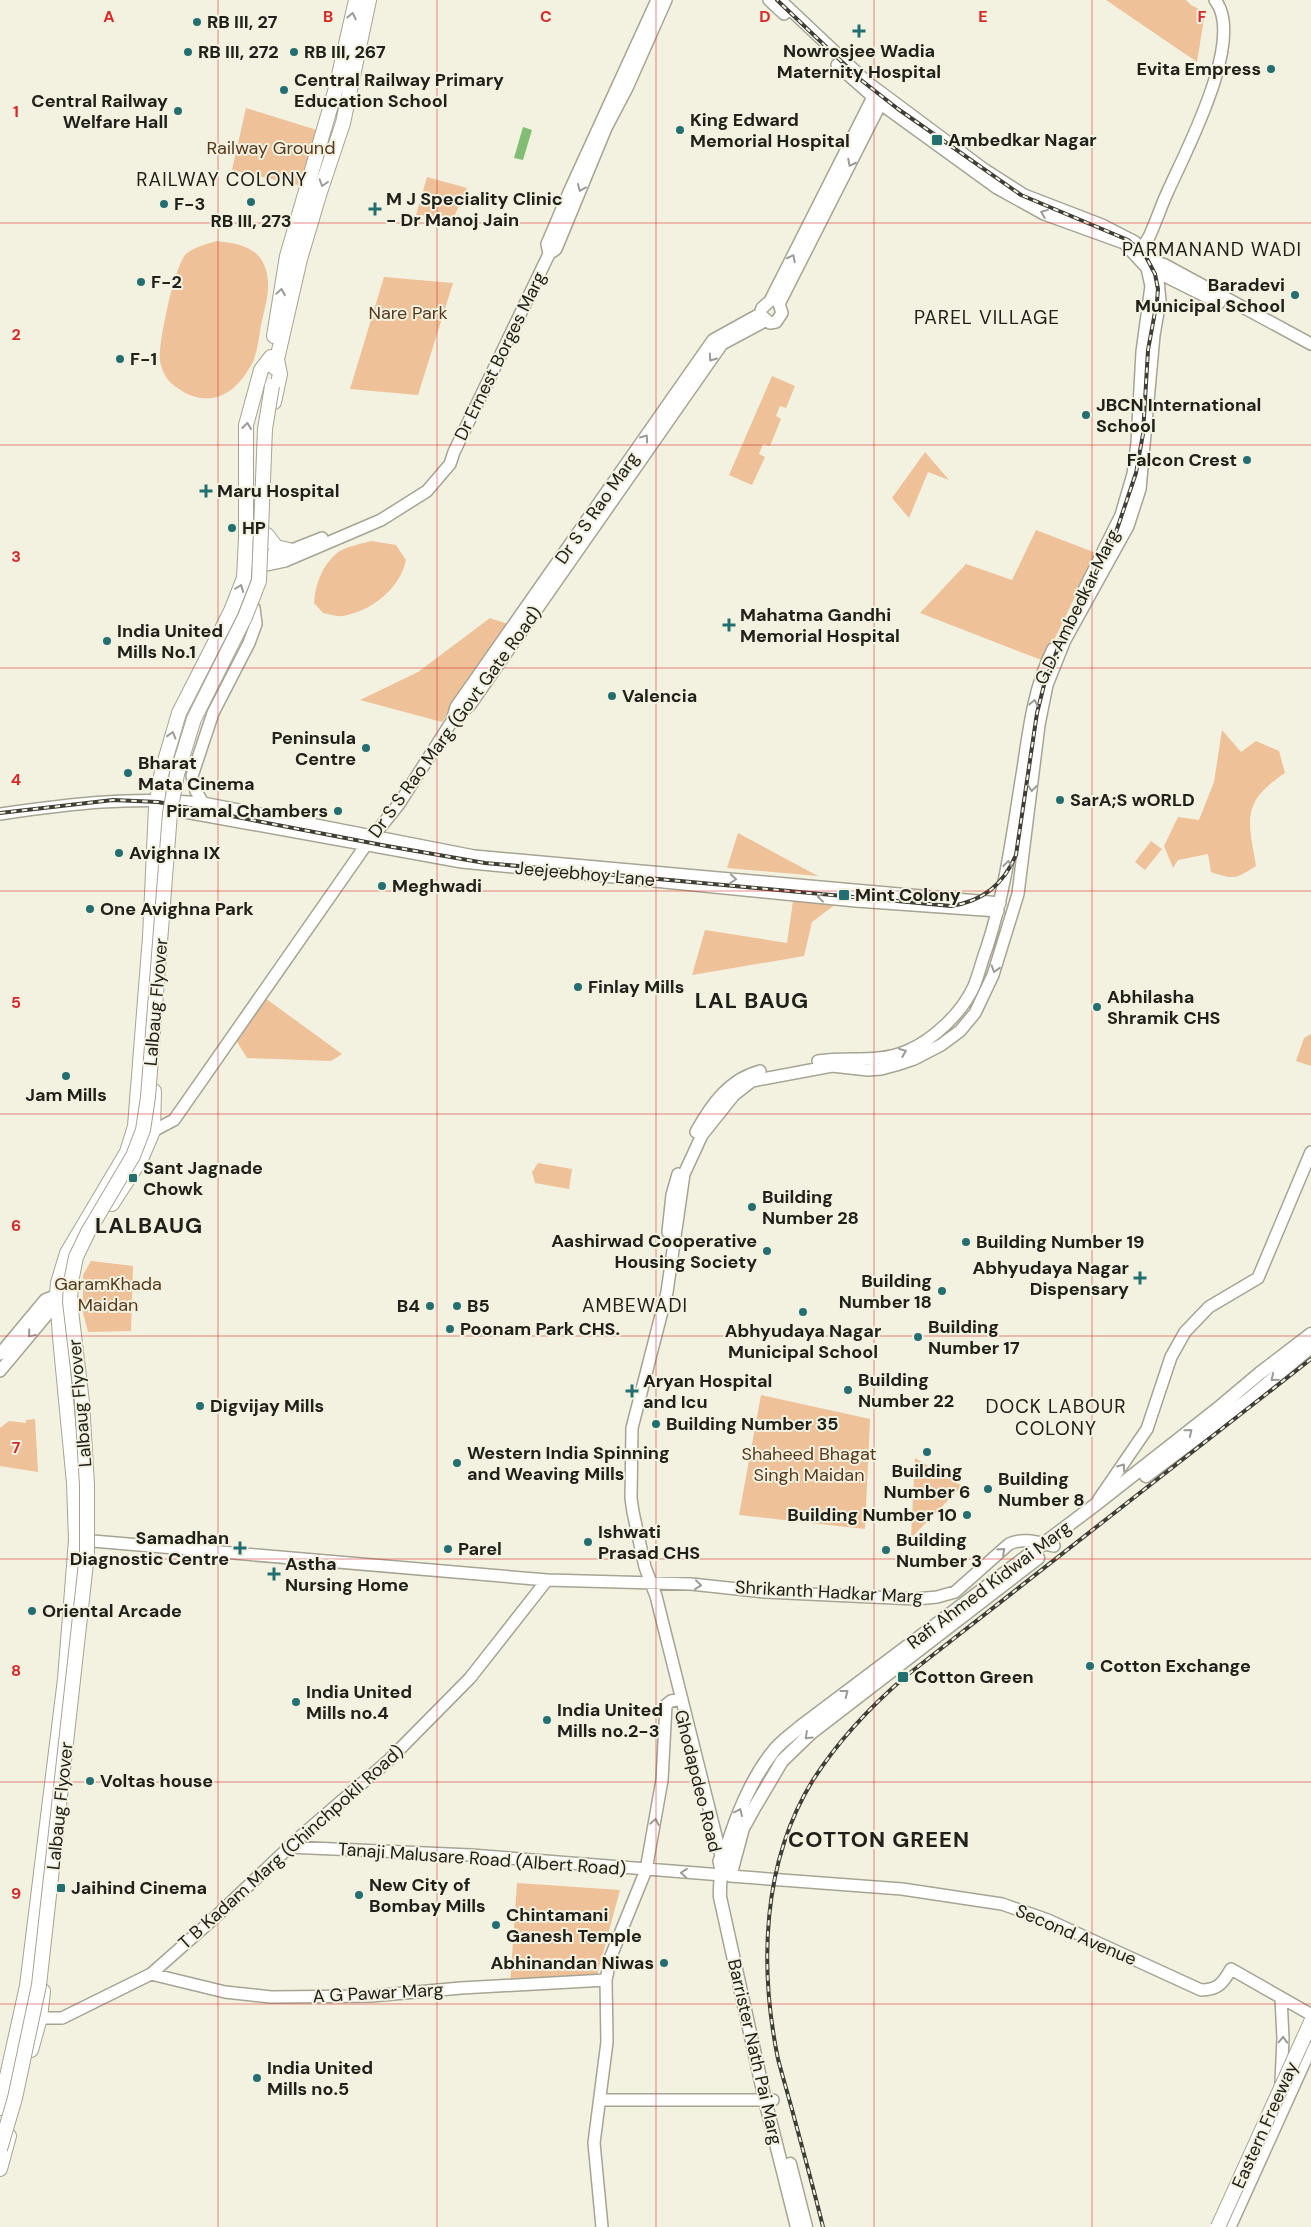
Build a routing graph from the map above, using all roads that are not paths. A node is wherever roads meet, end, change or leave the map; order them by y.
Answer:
1 (356, 0) edge
2 (370, 0) edge
3 (657, 0) edge
4 (666, 0) edge
5 (769, 0) edge
6 (780, 0) edge
7 (1215, 0) edge
8 (792, 16) junction
9 (879, 97) junction
10 (1138, 253) junction
11 (549, 254) junction
12 (1151, 266) junction
13 (775, 302) junction
14 (763, 317) junction
15 (1311, 344) edge
16 (1311, 351) edge
17 (274, 358) junction
18 (269, 386) junction
19 (267, 535) junction
20 (286, 555) junction
21 (245, 560) junction
22 (266, 560) junction
23 (254, 608) junction
24 (1056, 651) junction
25 (157, 803) junction
26 (203, 803) junction
27 (176, 805) junction
28 (0, 814) edge
29 (0, 820) edge
30 (369, 841) junction
31 (999, 907) junction
32 (832, 1062) junction
33 (153, 1131) junction
34 (1311, 1152) edge
35 (76, 1289) junction
36 (57, 1294) junction
37 (1311, 1334) edge
38 (1311, 1347) edge
39 (0, 1354) edge
40 (0, 1371) edge
41 (1095, 1505) junction
42 (76, 1540) junction
43 (93, 1540) junction
44 (1049, 1545) junction
45 (547, 1580) junction
46 (647, 1583) junction
47 (680, 1700) junction
48 (288, 1847) junction
49 (646, 1870) junction
50 (726, 1876) junction
51 (151, 1974) junction
52 (606, 1980) junction
53 (1281, 1998) junction
54 (1311, 2016) edge
55 (20, 2018) junction
56 (40, 2018) junction
57 (1311, 2041) edge
58 (1311, 2048) edge
59 (1280, 2082) junction
60 (1293, 2089) junction
61 (601, 2100) junction
62 (769, 2100) junction
63 (0, 2108) edge
64 (0, 2137) edge
65 (0, 2149) edge
66 (0, 2169) edge
67 (602, 2227) edge
68 (797, 2227) edge
69 (806, 2227) edge
70 (1214, 2227) edge
71 (1218, 2227) edge
72 (1226, 2227) edge
73 (1230, 2227) edge

17 -> 1 highway
2 -> 17 highway
3 - 11 street, Dr Ernest Borges Marg
4 -> 11 street, Dr Ernest Borges Marg
5 - 8 street
6 - 8 street
7 - 10 street
8 - 9 street
9 - 10 street
9 - 13 street, Dr S S Rao Marg (Govt Gate Road)
10 - 12 street
11 - 20 street, Dr Ernest Borges Marg
12 - 15 street
12 - 16 street
12 - 24 street
13 - 14 street
13 - 14 street, Dr S S Rao Marg (Govt Gate Road)
14 - 30 street, Dr S S Rao Marg (Govt Gate Road)
17 - 18 highway, Lalbaug Flyover
17 - 19 highway
21 -> 17 highway
18 - 64 highway, Lalbaug Flyover, bridge
18 - 65 highway, Lalbaug Flyover, bridge
19 - 20 highway
19 - 22 highway
20 - 22 street, Dr Ernest Borges Marg
21 - 22 street, Dr Ernest Borges Marg
25 -> 21 highway
22 - 23 highway
23 - 26 street
23 - 27 highway
31 -> 24 street, G.D. Ambedkar Marg
24 -> 32 street
25 - 27 street
25 - 28 street
25 - 29 street
25 - 36 highway
26 - 27 street, Jeejeebhoy Lane
26 - 30 street, Jeejeebhoy Lane
27 - 30 street, Jeejeebhoy Lane
27 - 33 highway
30 - 31 street, Jeejeebhoy Lane
30 - 33 street, Dr S S Rao Marg (Govt Gate Road)
32 -> 31 street, G.D. Ambedkar Marg
32 - 46 street, Ghodapdeo Road
33 - 35 highway
41 -> 34 street
35 - 36 street
35 - 43 highway
36 - 39 street
36 -> 40 street
36 - 42 highway
41 -> 37 main road, Rafi Ahmed Kidwai Marg
38 -> 44 main road, Rafi Ahmed Kidwai Marg
41 - 44 main road, Rafi Ahmed Kidwai Marg
42 - 43 street, Shrikanth Hadkar Marg
42 - 55 highway
43 - 45 street, Shrikanth Hadkar Marg
43 - 56 highway
46 -> 44 street, Shrikanth Hadkar Marg
44 - 50 main road, Rafi Ahmed Kidwai Marg
45 - 46 street, Shrikanth Hadkar Marg
45 - 48 street, T B Kadam Marg (Chinchpokli Road)
46 - 47 street, Ghodapdeo Road
49 -> 47 street, Ghodapdeo Road
47 - 50 street, Ghodapdeo Road
48 - 49 street, Tanaji Malusare Road (Albert Road)
48 - 51 street, T B Kadam Marg (Chinchpokli Road)
50 -> 49 street, Tanaji Malusare Road (Albert Road)
49 - 52 street, Ghodapdeo Road
50 - 53 street, Second Avenue
50 - 62 main road, Barrister Nath Pai Marg
51 - 52 street, A G Pawar Marg
51 - 56 street, T B Kadam Marg (Chinchpokli Road)
52 - 61 street, Ghodapdeo Road
53 - 54 street, Second Avenue
59 -> 53 street
54 - 59 street
54 - 71 highway, Eastern Freeway, bridge
55 - 56 street, T B Kadam Marg (Chinchpokli Road)
55 - 63 highway
56 - 66 highway
57 - 72 highway, Eastern Freeway
58 - 60 street
59 - 60 street
59 - 70 street
60 - 73 street
61 - 62 street
61 - 67 street, Ghodapdeo Road
62 - 68 main road, Barrister Nath Pai Marg
62 - 69 main road, Barrister Nath Pai Marg

